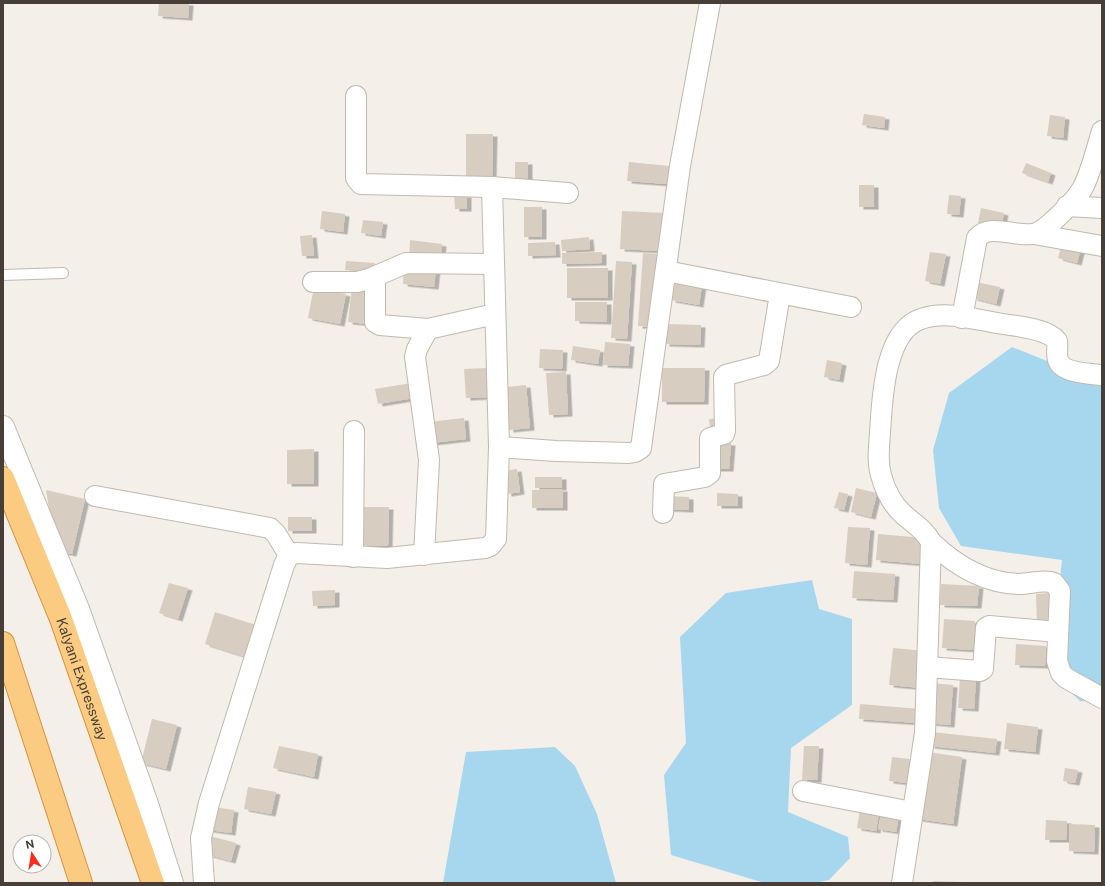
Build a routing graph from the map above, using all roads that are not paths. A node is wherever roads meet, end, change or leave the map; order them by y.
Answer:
1 (707, 5) edge
2 (356, 96) dead end
3 (1102, 131) edge
4 (492, 187) junction
5 (568, 193) dead end
6 (1067, 206) junction
7 (1102, 208) edge
8 (1034, 234) junction
9 (1102, 246) edge
10 (494, 264) junction
11 (666, 271) junction
12 (63, 273) dead end
13 (3, 275) edge
14 (375, 277) junction
15 (312, 282) dead end
16 (780, 294) junction
17 (850, 307) dead end
18 (495, 314) junction
19 (962, 318) junction
20 (428, 329) junction
21 (1102, 375) edge
22 (3, 427) edge
23 (354, 432) dead end
24 (499, 447) junction
25 (3, 478) edge
26 (95, 496) dead end
27 (663, 513) dead end
28 (931, 542) junction
29 (289, 555) junction
30 (424, 555) junction
31 (353, 557) junction
32 (1058, 632) junction
33 (3, 643) edge
34 (927, 666) junction
35 (1102, 698) edge
36 (803, 791) dead end
37 (912, 812) junction
38 (81, 883) edge
39 (153, 883) edge
40 (172, 883) edge
41 (204, 883) edge
42 (902, 883) edge

1 - 11 street
2 - 4 street
3 - 6 street
4 - 5 street
4 - 10 street
6 - 7 street
6 - 8 street
8 - 9 street
8 - 19 street
10 - 14 street
10 - 18 street
11 - 16 street
11 - 24 street
12 - 13 lane
14 - 15 street
14 - 20 street
16 - 17 street
16 - 27 street
18 - 20 street
18 - 24 street
19 - 21 street
19 - 28 street
20 - 30 street
22 - 40 street
23 - 31 street
24 - 30 street
25 - 39 highway, Kalyani Expressway
26 - 29 street
28 - 32 street
28 - 34 street
29 - 31 street
29 - 41 street
30 - 31 street
32 - 34 street
32 - 35 street
33 - 38 highway
34 - 37 street
36 - 37 street
37 - 42 street

